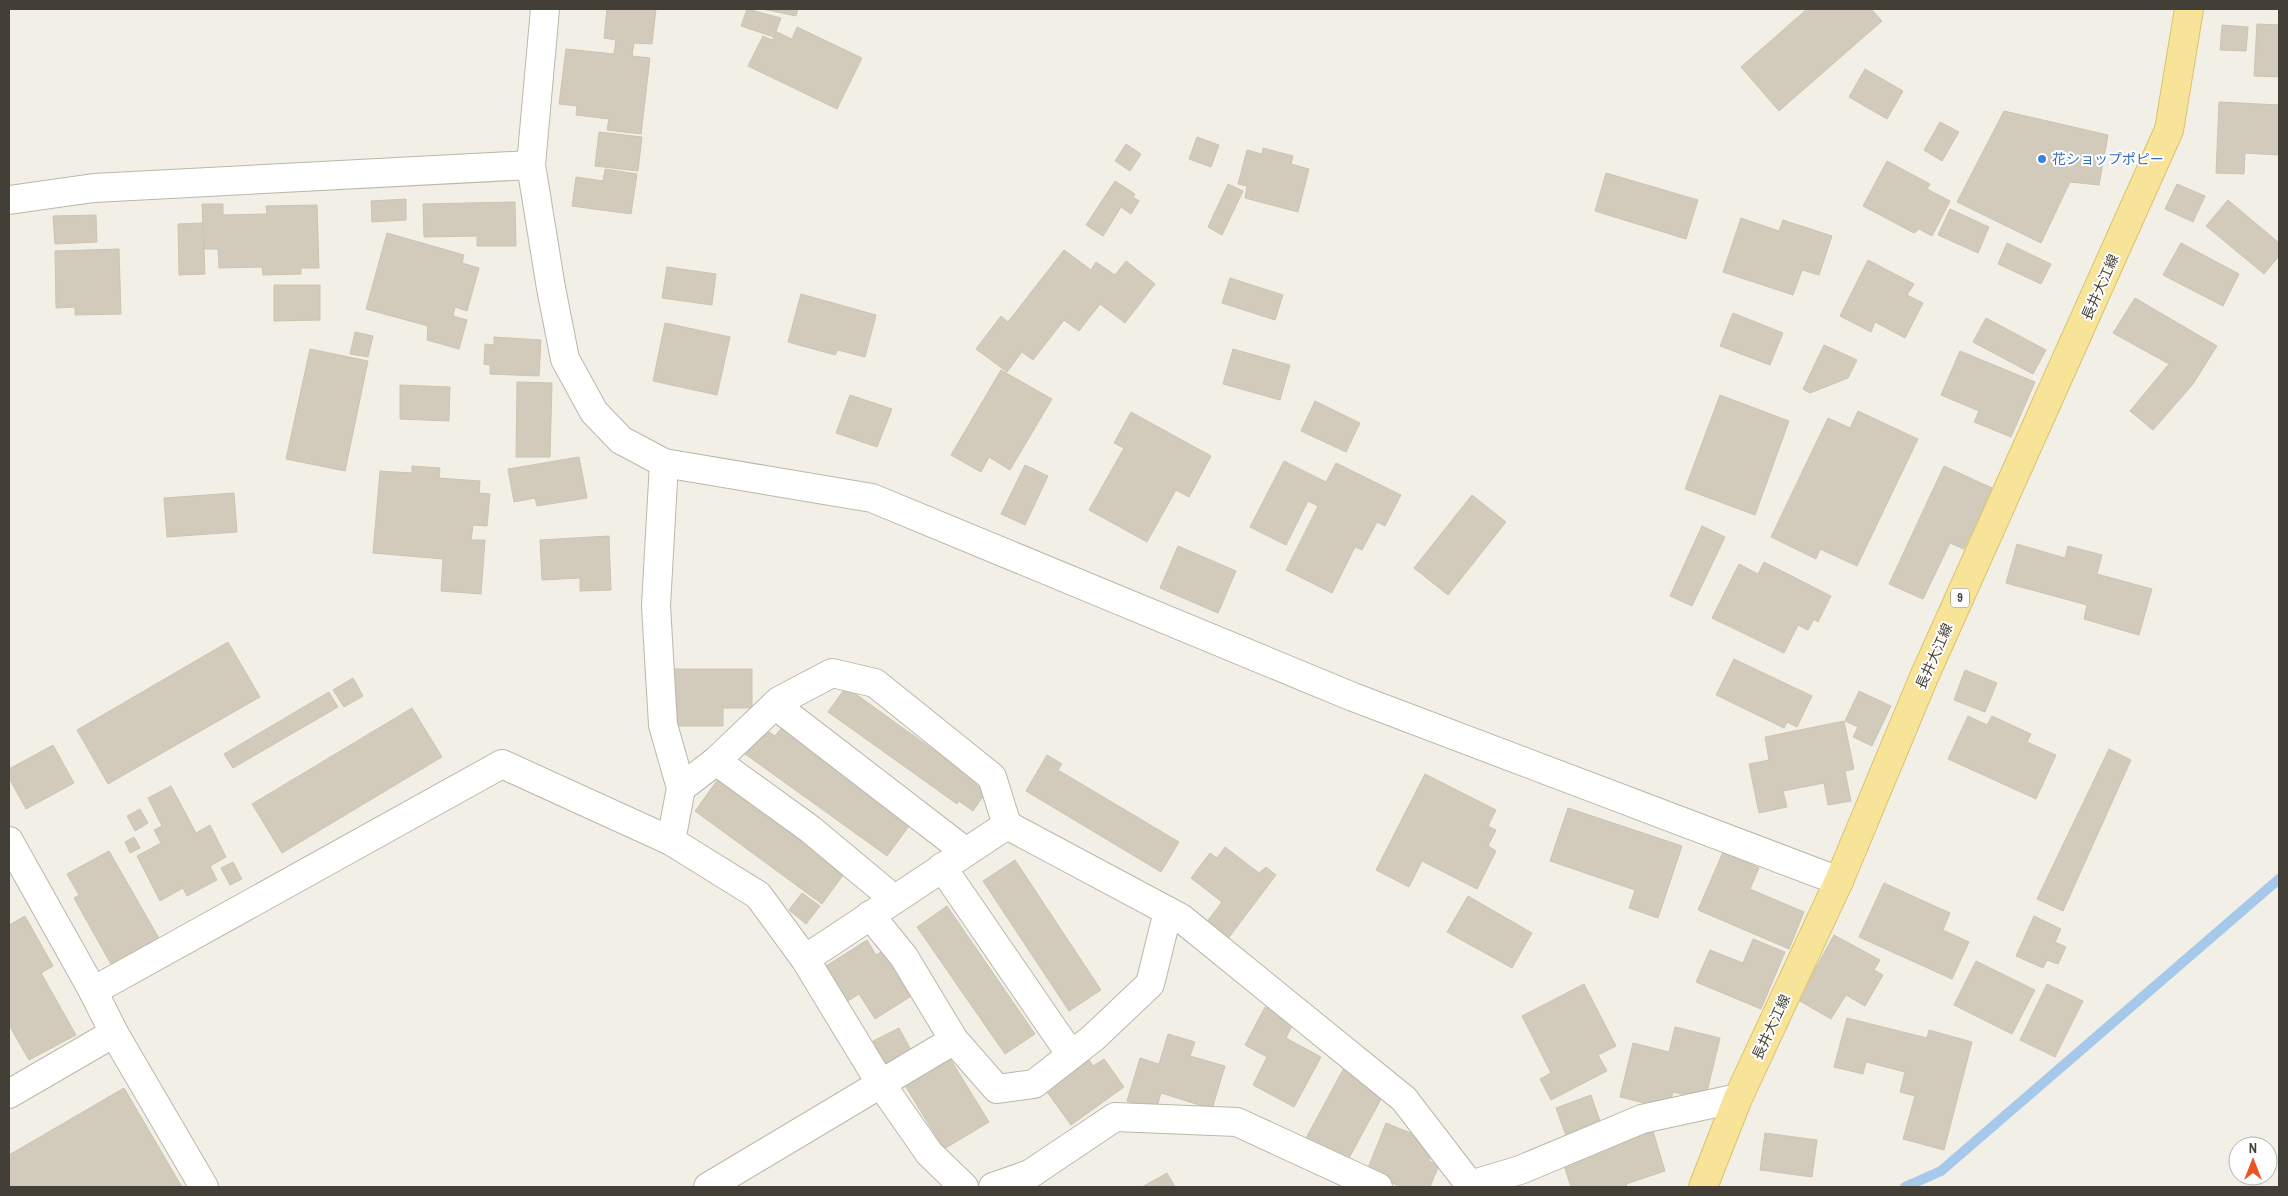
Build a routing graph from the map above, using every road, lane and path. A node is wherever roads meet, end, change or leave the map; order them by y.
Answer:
1 (545, 9) edge
2 (2189, 9) edge
3 (531, 165) junction
4 (9, 200) edge
5 (664, 463) junction
6 (775, 705) junction
7 (716, 762) junction
8 (681, 788) junction
9 (1007, 825) junction
10 (9, 841) edge
11 (671, 841) junction
12 (966, 852) junction
13 (942, 867) junction
14 (1839, 881) junction
15 (894, 900) junction
16 (1168, 911) junction
17 (870, 915) junction
18 (805, 958) junction
19 (93, 991) junction
20 (114, 1033) junction
21 (954, 1040) junction
22 (1071, 1055) junction
23 (881, 1084) junction
24 (9, 1094) edge
25 (1738, 1098) junction
26 (1704, 1183) edge
27 (1468, 1186) edge
28 (204, 1187) edge
29 (708, 1187) edge
30 (964, 1187) edge
31 (993, 1187) edge
32 (1378, 1187) edge

1 - 3 street
2 - 14 main road, 長井大江線 / 9
3 - 4 street
3 - 5 street
5 - 8 street
5 - 14 street
6 - 7 street
6 - 9 street
6 - 12 street
7 - 8 street
7 - 15 street
8 - 11 street
9 - 12 street
9 - 16 street
10 - 19 street
11 - 18 street
11 - 19 street
12 - 13 street
13 - 15 street
13 - 22 street
14 - 25 main road, 長井大江線 / 9
15 - 17 street
16 - 22 street
16 - 27 street
17 - 18 street
17 - 21 street
18 - 23 street
19 - 20 street
20 - 24 street
20 - 28 street
21 - 22 street
21 - 23 street
23 - 29 street
23 - 30 street
25 - 26 main road, 長井大江線 / 9
25 - 27 street
31 - 32 street

